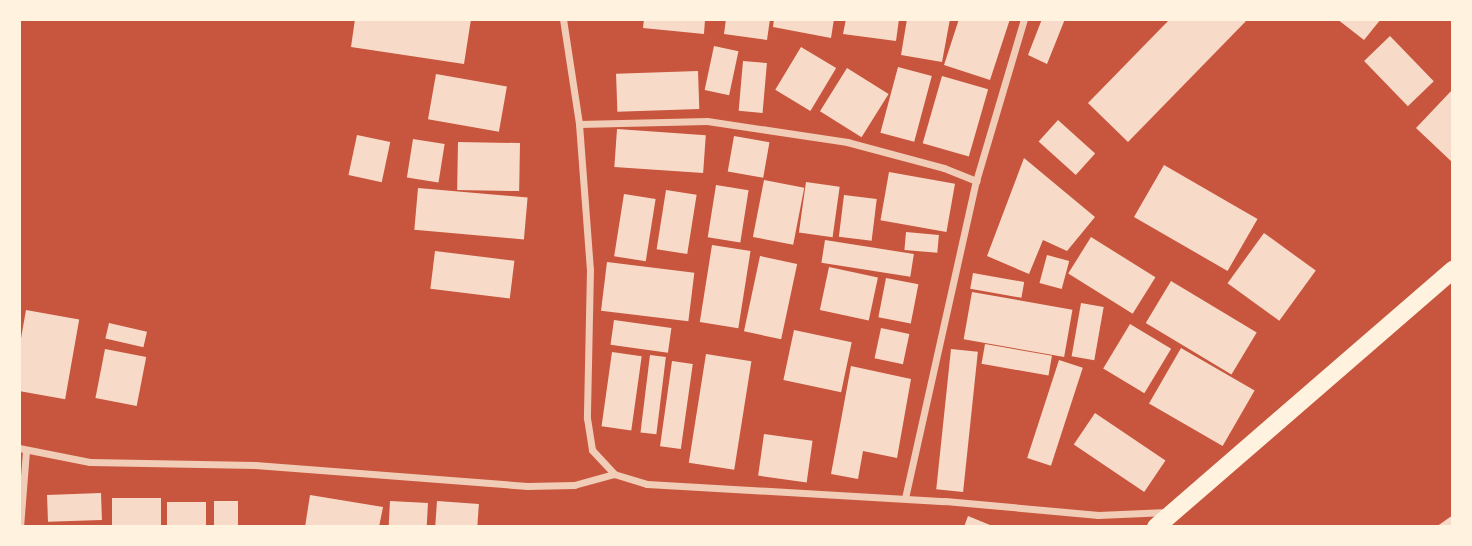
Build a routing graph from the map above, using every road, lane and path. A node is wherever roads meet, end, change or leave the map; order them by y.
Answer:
1 (563, 19) edge
2 (1024, 19) edge
3 (579, 124) junction
4 (976, 181) junction
5 (1453, 270) edge
6 (23, 449) edge
7 (614, 474) junction
8 (905, 498) junction
9 (1173, 512) junction
10 (20, 527) edge
11 (1156, 527) edge

1 - 3 street
2 - 4 street
3 - 4 street
3 - 7 street
4 - 8 street
5 - 9 main road
6 - 7 street
6 - 10 street
7 - 8 street
8 - 9 street
9 - 11 main road

